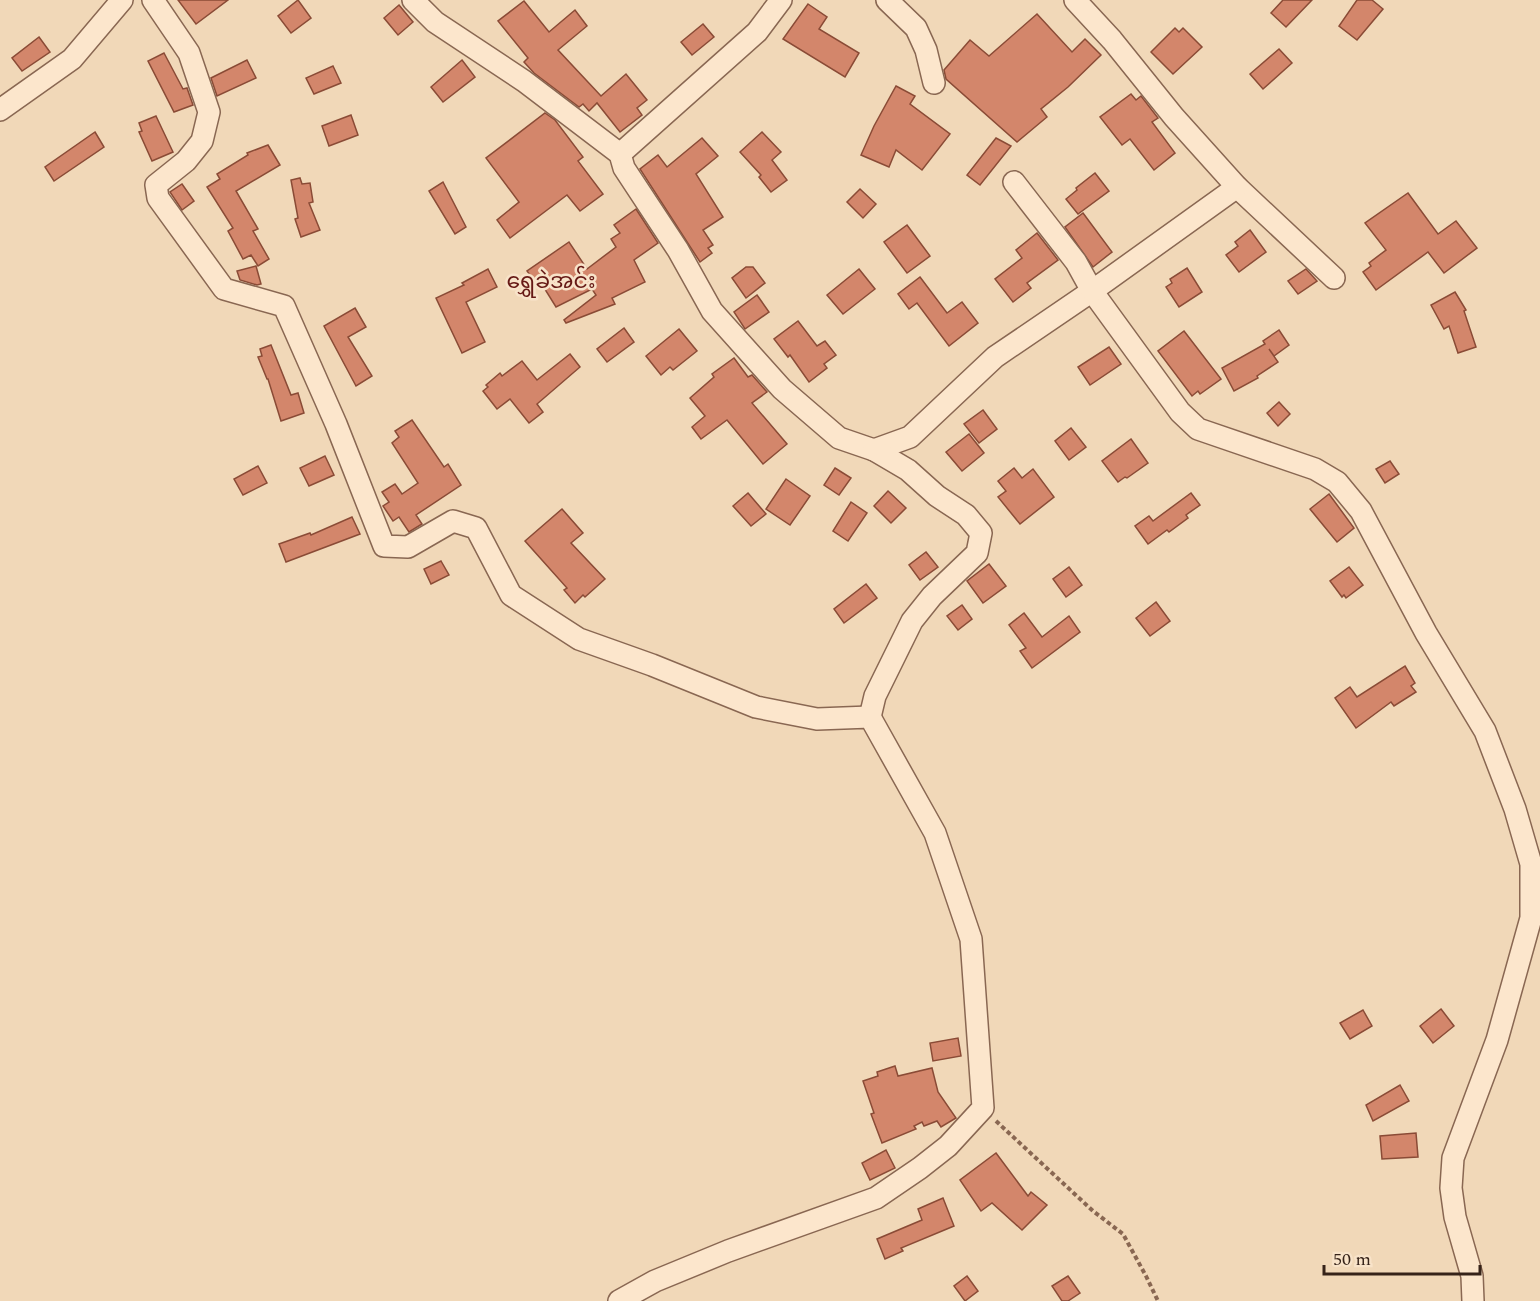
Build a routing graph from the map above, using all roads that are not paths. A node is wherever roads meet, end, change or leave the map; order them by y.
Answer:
1 (122, 0) edge
2 (153, 0) edge
3 (413, 0) edge
4 (781, 0) edge
5 (887, 0) edge
6 (1075, 0) edge
7 (934, 83) dead end
8 (0, 110) edge
9 (620, 154) junction
10 (1014, 182) dead end
11 (1237, 187) junction
12 (1334, 278) dead end
13 (1092, 291) junction
14 (874, 450) junction
15 (870, 717) junction
16 (619, 1301) edge
17 (1473, 1301) edge

1 - 8 street
2 - 15 street
3 - 9 street
4 - 9 street
5 - 7 street
6 - 11 street
9 - 14 street
10 - 13 street
11 - 12 street
11 - 13 street
13 - 14 street
13 - 17 street
14 - 15 street
15 - 16 street

